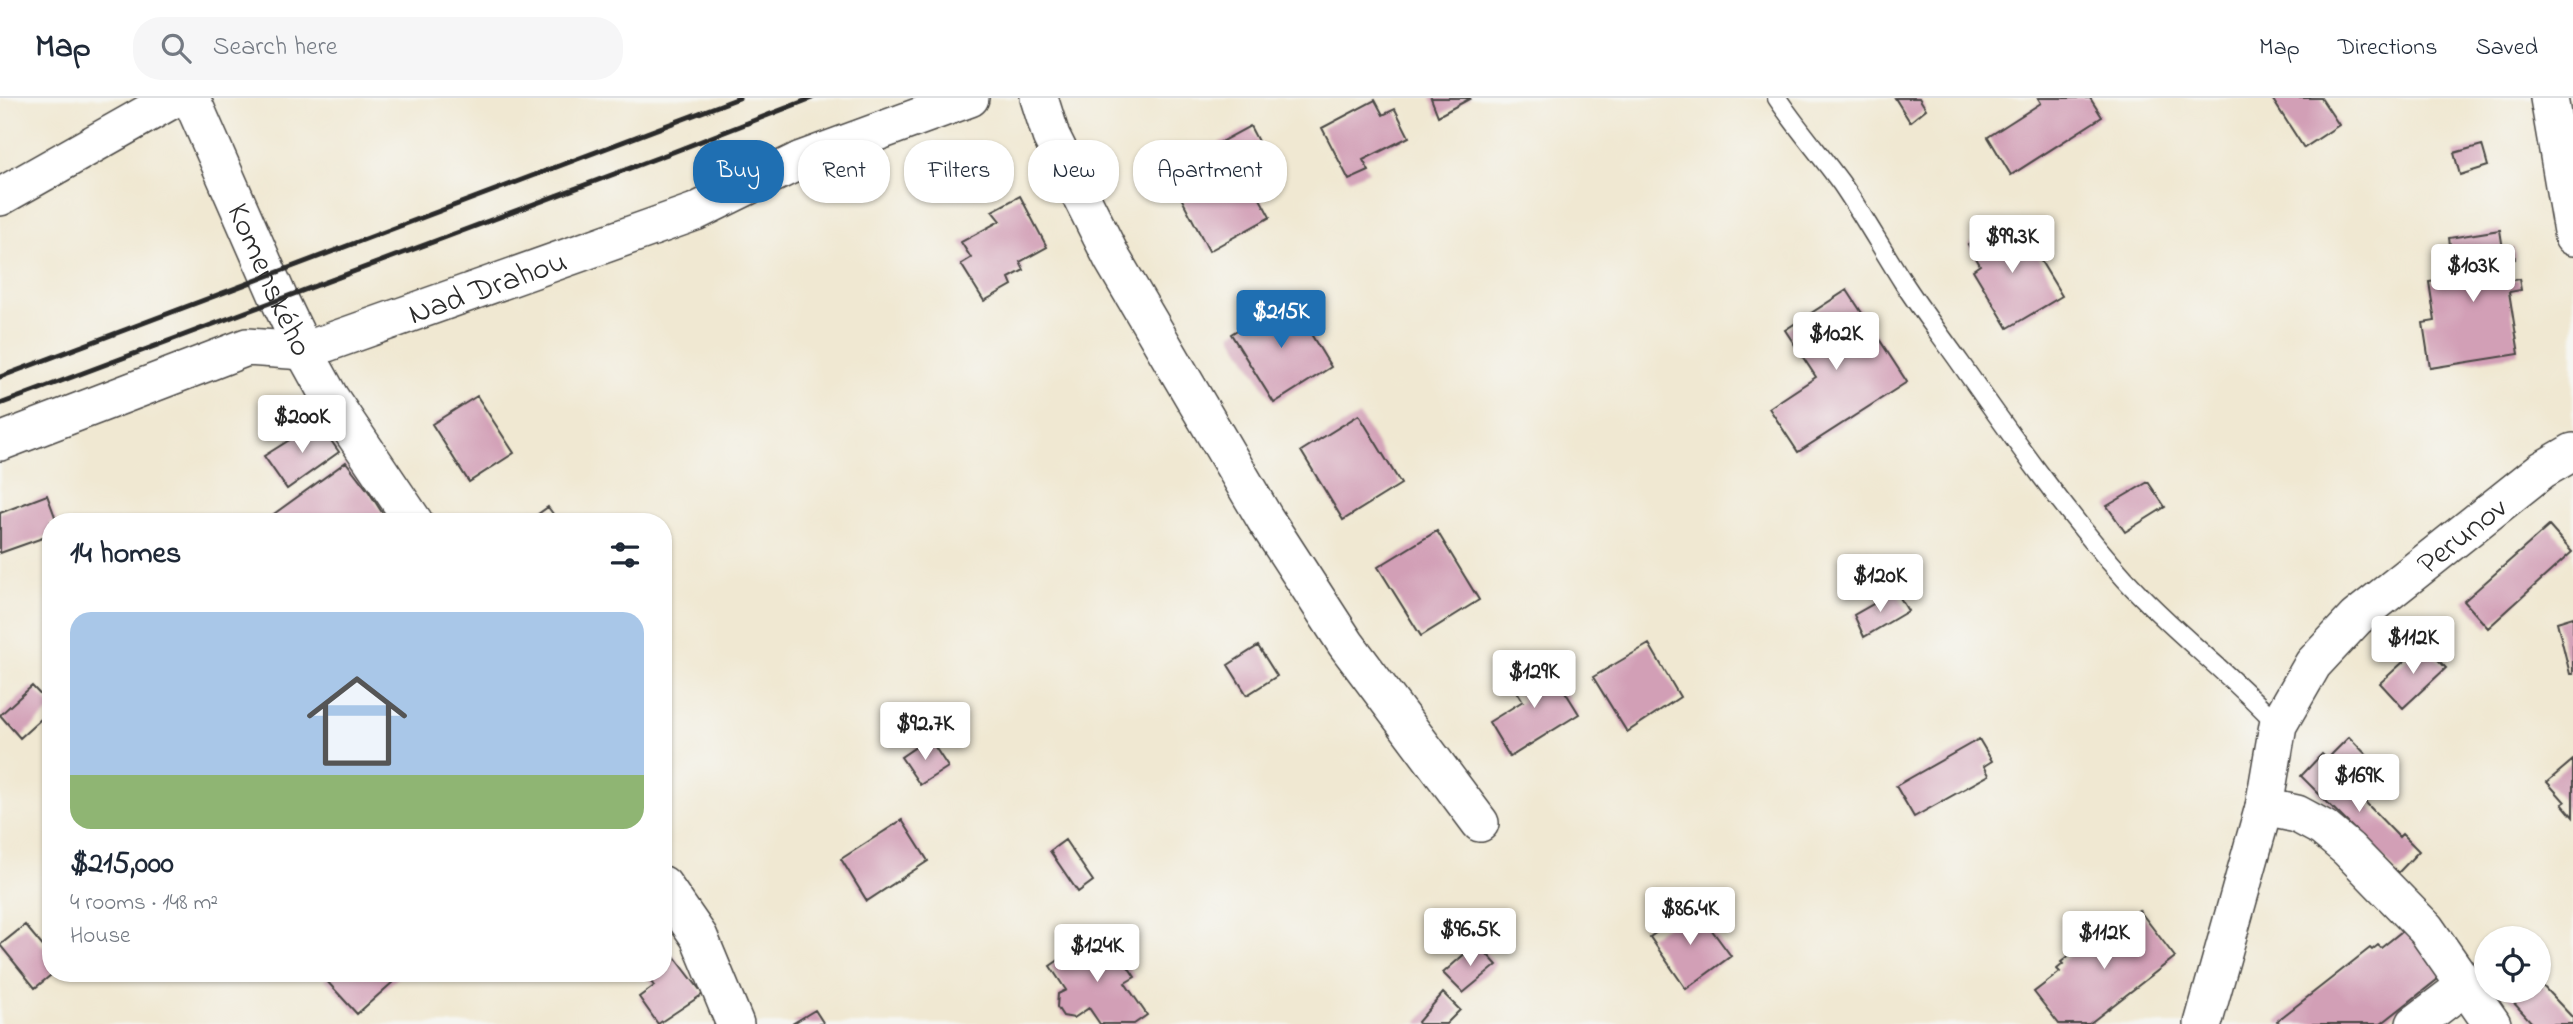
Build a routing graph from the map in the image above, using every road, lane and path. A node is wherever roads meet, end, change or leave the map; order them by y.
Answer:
1 (175, 98) edge
2 (191, 98) edge
3 (970, 98) edge
4 (1039, 98) edge
5 (1777, 98) edge
6 (2549, 98) edge
7 (0, 197) edge
8 (2573, 237) edge
9 (304, 351) junction
10 (0, 442) edge
11 (2573, 452) edge
12 (408, 513) edge
13 (2278, 725) junction
14 (2264, 807) junction
15 (1480, 823) dead end
16 (672, 898) edge
17 (2465, 986) junction
18 (735, 1024) edge
19 (2203, 1024) edge
20 (2415, 1024) edge
21 (2492, 1024) edge

1 - 7 street
2 - 9 street, Komenského
3 - 9 street, Nad Drahou
4 - 15 street
5 - 13 lane
6 - 8 street
9 - 10 street, Nad Drahou
9 - 12 street, Komenského
11 - 13 street, Perunov
13 - 14 street, Perunov
14 - 17 street
14 - 19 street, Perunov
16 - 18 street
17 - 20 street
17 - 21 street

